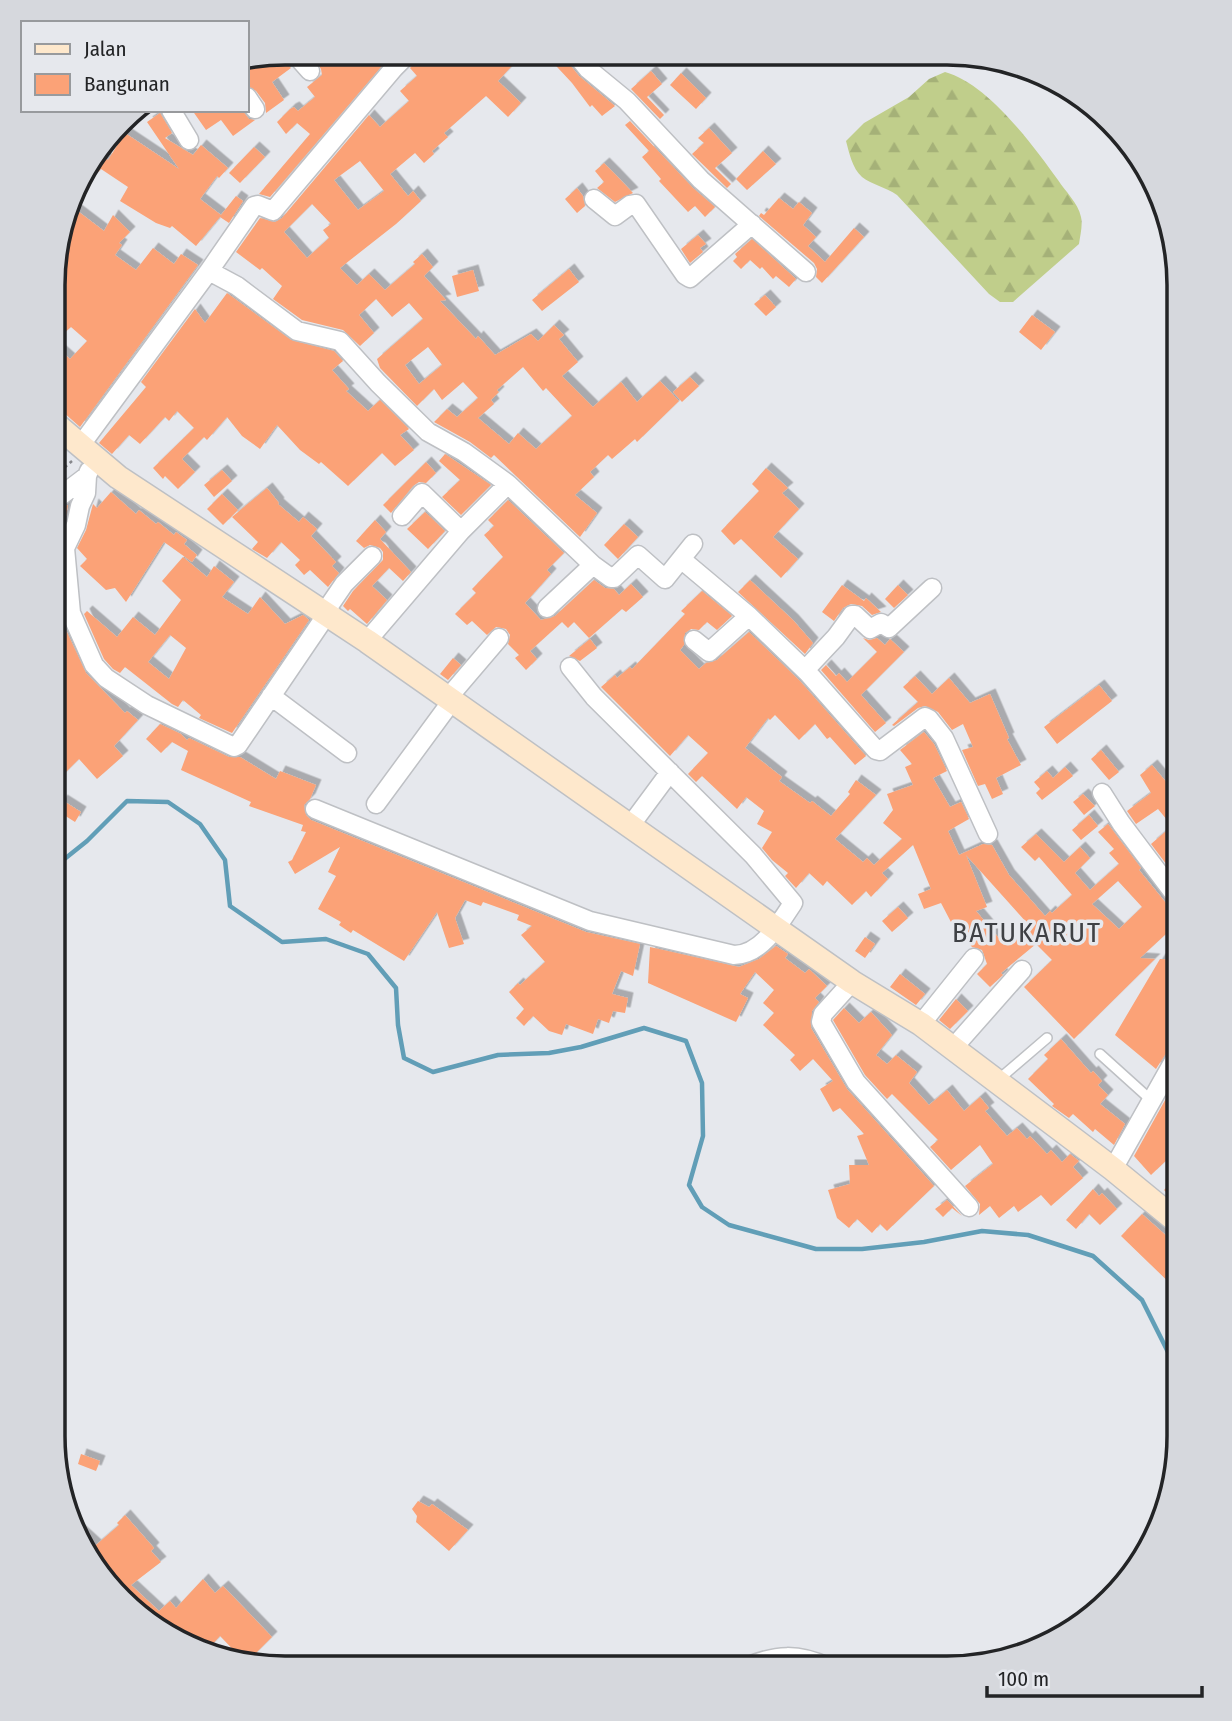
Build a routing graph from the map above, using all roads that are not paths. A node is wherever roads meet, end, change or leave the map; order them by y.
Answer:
1 (305, 65) edge
2 (399, 65) edge
3 (585, 65) edge
4 (310, 71) dead end
5 (172, 112) edge
6 (189, 141) dead end
7 (594, 199) dead end
8 (752, 224) junction
9 (209, 271) junction
10 (806, 272) dead end
11 (65, 435) edge
12 (87, 460) junction
13 (508, 485) junction
14 (65, 487) edge
15 (402, 516) dead end
16 (461, 531) junction
17 (692, 544) dead end
18 (372, 556) dead end
19 (681, 559) junction
20 (593, 565) junction
21 (932, 588) dead end
22 (547, 608) dead end
23 (327, 614) junction
24 (748, 616) junction
25 (499, 638) dead end
26 (694, 640) dead end
27 (367, 641) junction
28 (570, 667) dead end
29 (805, 670) junction
30 (271, 696) junction
31 (449, 701) junction
32 (347, 752) dead end
33 (670, 772) junction
34 (1102, 793) dead end
35 (376, 804) dead end
36 (315, 808) dead end
37 (630, 826) junction
38 (988, 834) dead end
39 (1167, 884) edge
40 (777, 928) junction
41 (974, 958) dead end
42 (1022, 970) dead end
43 (852, 982) junction
44 (921, 1024) junction
45 (1047, 1038) dead end
46 (953, 1048) junction
47 (1100, 1054) dead end
48 (1167, 1073) edge
49 (996, 1082) junction
50 (1151, 1100) junction
51 (1113, 1169) junction
52 (969, 1207) dead end
53 (1167, 1213) edge

1 - 4 street
2 - 9 street
3 - 8 street
5 - 6 street
7 - 8 street
8 - 10 street
9 - 12 street
9 - 13 street
11 - 12 street
12 - 14 street
12 - 23 street
12 - 30 street
13 - 16 street
13 - 20 street
15 - 16 street
16 - 27 street
17 - 19 street
18 - 23 street
19 - 20 street
19 - 24 street
20 - 22 street
21 - 29 street
23 - 27 street
23 - 30 street
24 - 26 street
24 - 29 street
25 - 31 street
27 - 31 street
28 - 33 street
29 - 38 street
30 - 32 street
31 - 35 street
31 - 37 street
33 - 37 street
33 - 40 street
34 - 39 street
36 - 40 street
37 - 40 street
40 - 43 street
41 - 44 street
42 - 46 street
43 - 44 street
43 - 52 street
44 - 46 street
45 - 49 lane
46 - 49 street
47 - 50 lane
48 - 50 street
49 - 51 street
50 - 51 street
51 - 53 street

